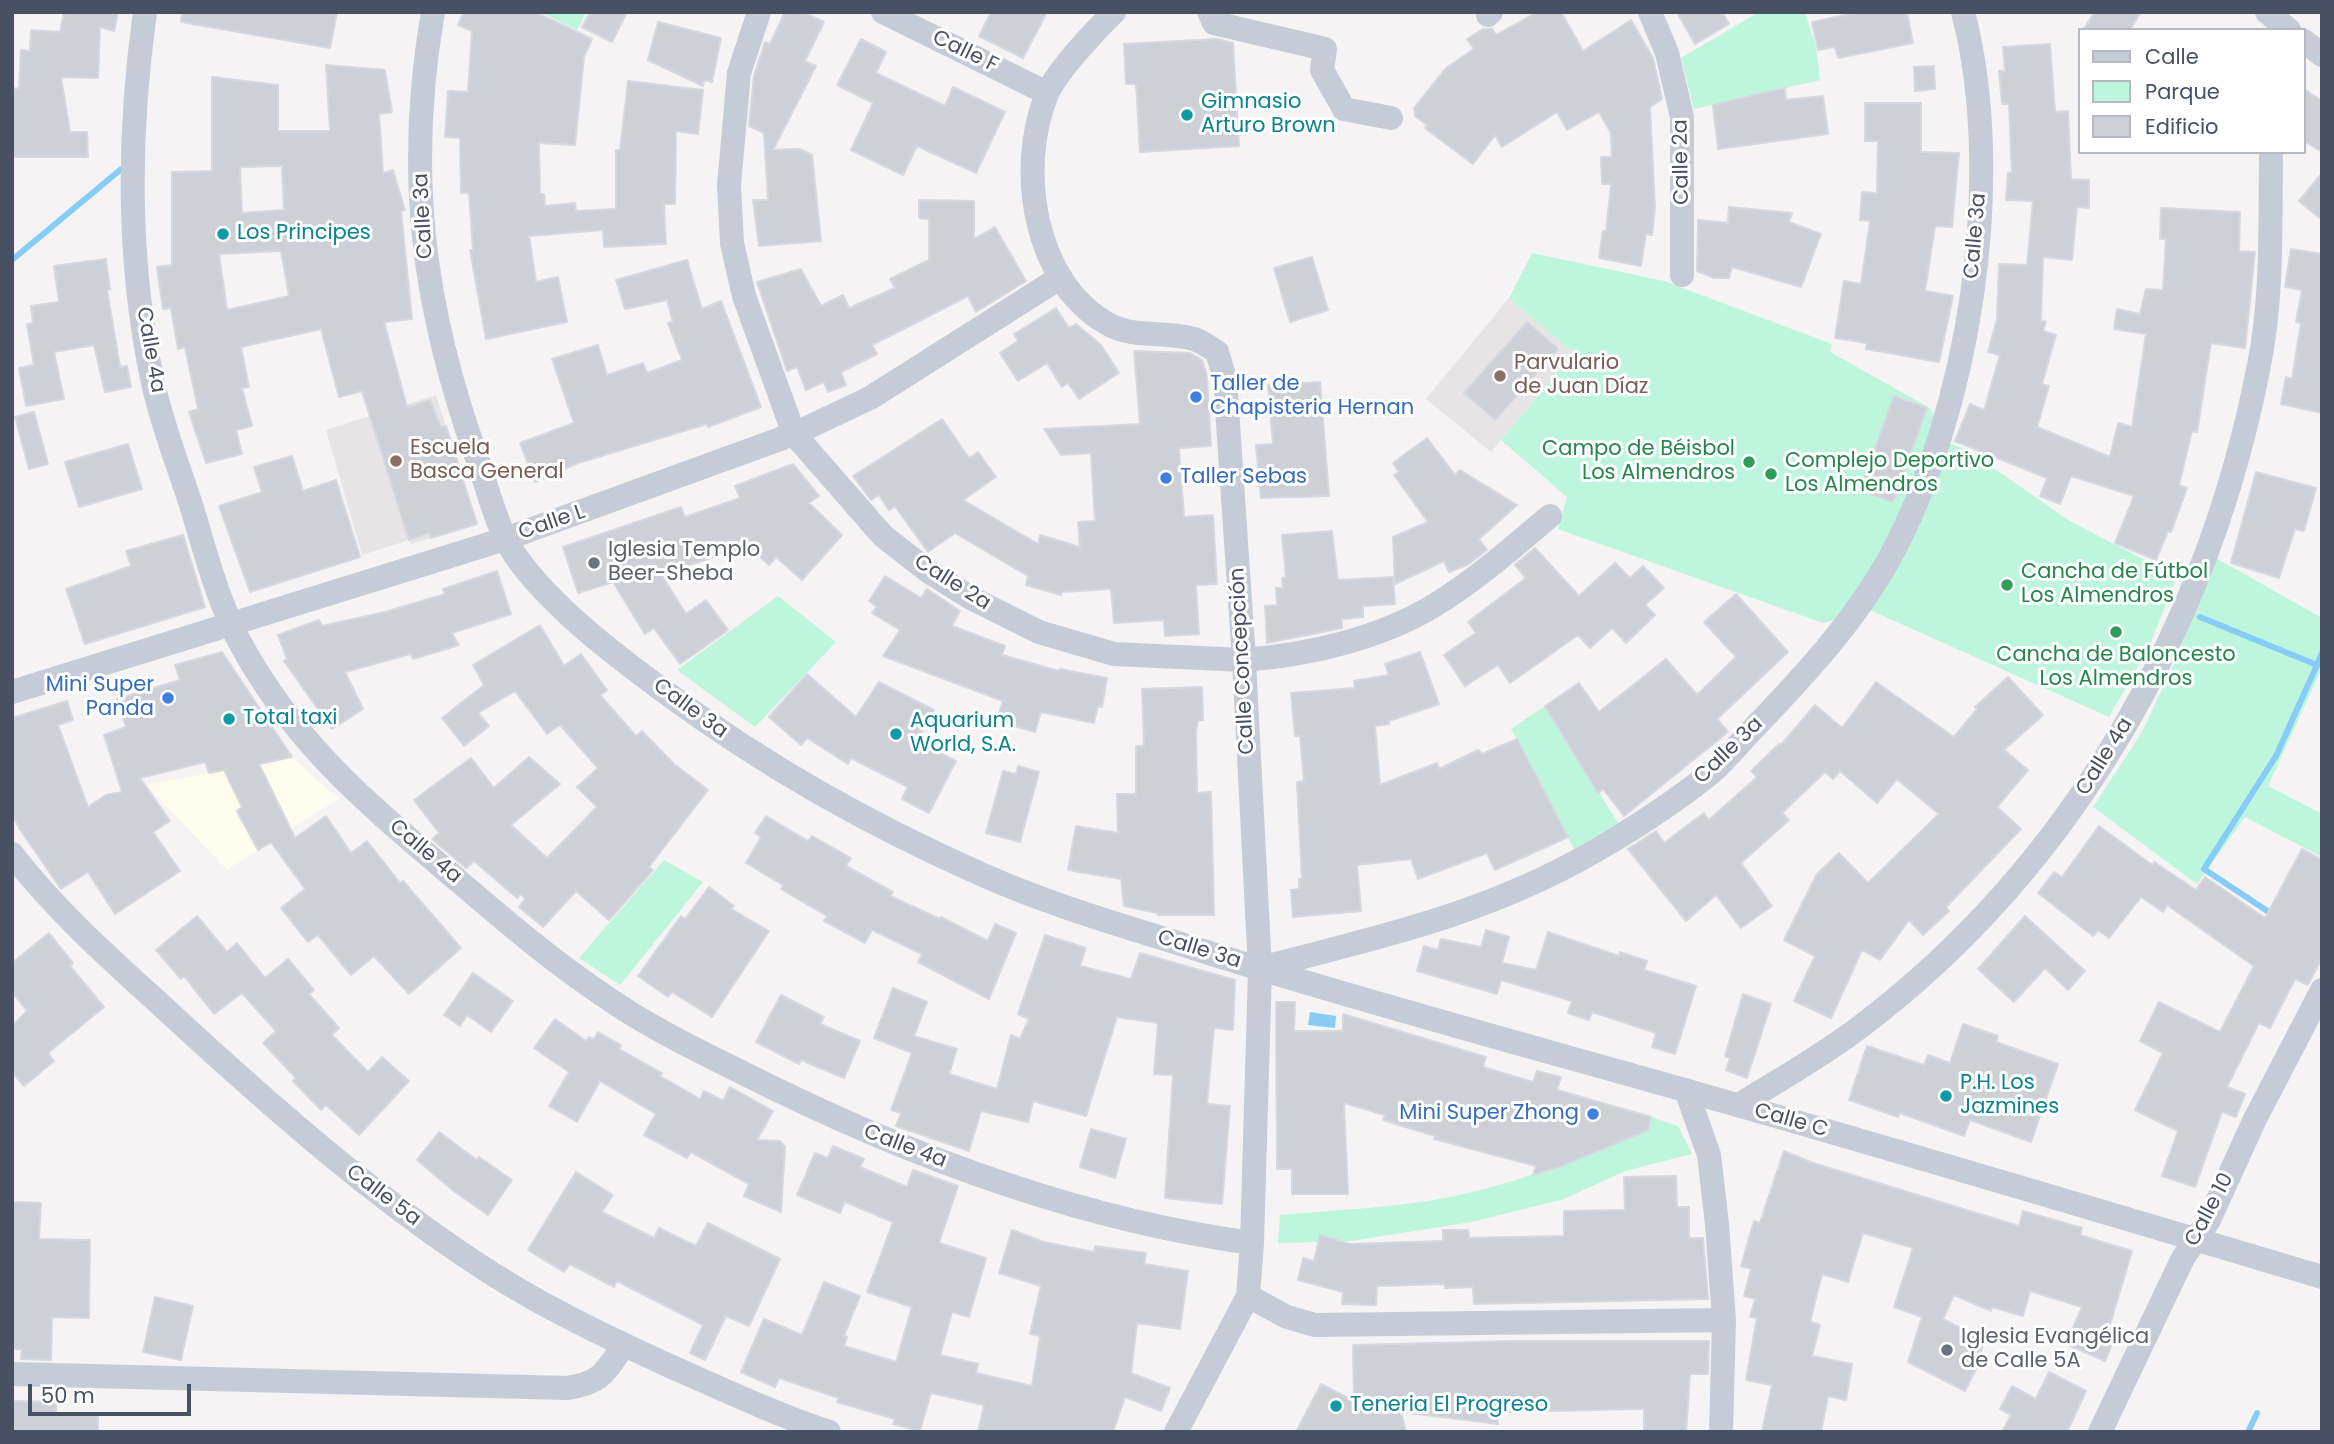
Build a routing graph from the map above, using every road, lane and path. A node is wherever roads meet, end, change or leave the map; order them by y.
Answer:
1 (145, 12) edge
2 (433, 12) edge
3 (759, 12) edge
4 (883, 12) edge
5 (1114, 12) edge
6 (1209, 12) edge
7 (1650, 12) edge
8 (1963, 12) edge
9 (2306, 43) edge
10 (2322, 55) edge
11 (1047, 93) junction
12 (1391, 118) dead end
13 (2271, 154) edge
14 (1682, 275) dead end
15 (1058, 279) junction
16 (794, 434) junction
17 (1550, 516) dead end
18 (505, 539) junction
19 (231, 623) junction
20 (1244, 660) junction
21 (12, 692) edge
22 (12, 854) edge
23 (1259, 969) junction
24 (2322, 990) edge
25 (1686, 1090) junction
26 (1739, 1105) junction
27 (2196, 1240) junction
28 (1252, 1243) junction
29 (2322, 1278) edge
30 (1248, 1296) junction
31 (1724, 1320) junction
32 (624, 1345) junction
33 (12, 1374) edge
34 (829, 1432) edge
35 (1176, 1432) edge
36 (1721, 1432) edge
37 (2100, 1432) edge

1 - 19 street, Calle 4a
2 - 18 street, Calle 3a
3 - 16 street, Calle 2a
4 - 11 street, Calle F
5 - 11 street, Calle Concepción
6 - 12 street
7 - 14 street, Calle 2a
8 - 23 street, Calle 3a
9 - 10 street
11 - 15 street, Calle Concepción
13 - 26 street, Calle 4a
15 - 16 street, Calle L
15 - 20 street, Calle Concepción
16 - 18 street, Calle L
16 - 20 street, Calle 2a
17 - 20 street, Calle 2a
18 - 19 street, Calle L
18 - 23 street, Calle 3a
19 - 21 street, Calle L
19 - 28 street, Calle 4a
20 - 23 street, Calle Concepción
22 - 32 street, Calle 5a
23 - 25 street, Calle C
23 - 28 street, Calle Concepción
24 - 27 street, Calle 10
25 - 26 street, Calle C
25 - 31 street
26 - 27 street, Calle C
27 - 29 street, Calle C
27 - 37 street, Calle 10
28 - 30 street, Calle Concepción
30 - 31 street
30 - 35 street, Calle Concepción
31 - 36 street
32 - 33 street
32 - 34 street, Calle 5a

